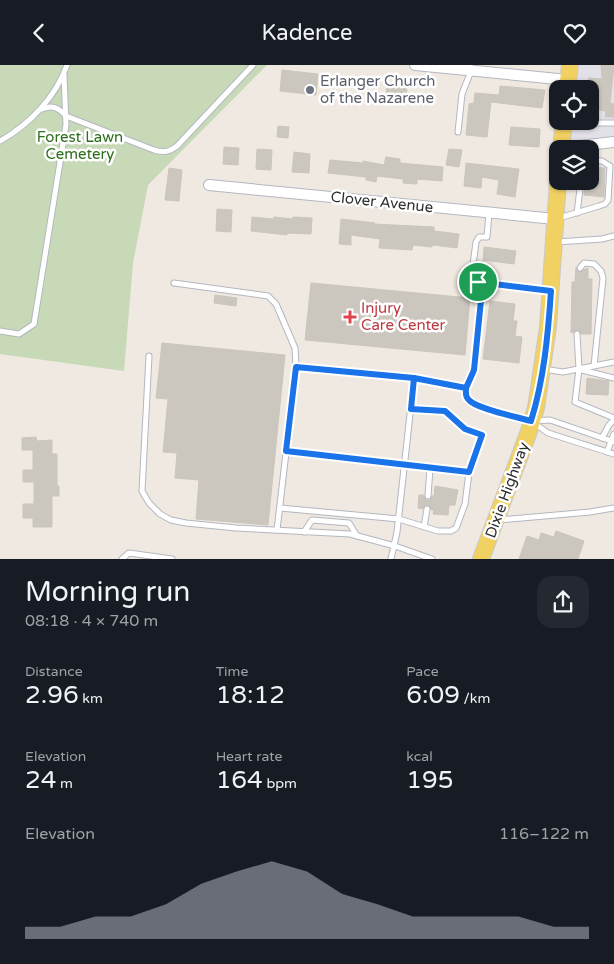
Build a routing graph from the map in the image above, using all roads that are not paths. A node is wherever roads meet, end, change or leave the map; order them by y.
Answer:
1 (67, 65) edge
2 (253, 65) edge
3 (414, 65) edge
4 (471, 68) edge
5 (64, 75) junction
6 (568, 78) edge
7 (42, 109) junction
8 (66, 116) junction
9 (599, 123) edge
10 (614, 123) edge
11 (458, 132) dead end
12 (0, 141) edge
13 (614, 142) edge
14 (599, 144) edge
15 (599, 161) edge
16 (209, 185) dead end
17 (558, 190) edge
18 (580, 190) edge
19 (490, 212) junction
20 (577, 213) junction
21 (556, 219) junction
22 (614, 236) edge
23 (554, 242) junction
24 (580, 268) dead end
25 (478, 282) junction
26 (174, 283) dead end
27 (551, 291) junction
28 (0, 331) edge
29 (577, 334) dead end
30 (148, 356) dead end
31 (614, 362) edge
32 (594, 366) junction
33 (296, 367) junction
34 (543, 369) junction
35 (579, 369) junction
36 (614, 377) edge
37 (414, 378) junction
38 (466, 388) junction
39 (411, 409) junction
40 (614, 419) edge
41 (531, 421) junction
42 (614, 434) edge
43 (602, 438) junction
44 (613, 441) edge
45 (286, 451) junction
46 (607, 452) junction
47 (614, 454) edge
48 (405, 465) junction
49 (430, 467) junction
50 (469, 472) junction
51 (428, 496) dead end
52 (280, 508) junction
53 (427, 509) dead end
54 (614, 509) edge
55 (399, 519) junction
56 (496, 520) junction
57 (424, 527) junction
58 (278, 530) junction
59 (304, 532) junction
60 (357, 536) junction
61 (395, 546) junction
62 (122, 559) edge
63 (172, 559) edge
64 (391, 559) edge
65 (432, 559) edge
66 (481, 559) edge

1 - 5 lane
2 - 8 lane
3 - 4 street
4 - 6 street
4 - 11 lane
5 - 7 lane
5 - 8 lane
7 - 8 lane
7 - 12 lane
8 - 28 lane
9 - 10 lane
13 - 14 street
15 - 20 lane
16 - 19 street, Clover Avenue
17 - 21 main road, Dixie Highway
18 - 20 lane
19 - 21 street, Clover Avenue
19 - 25 lane
20 - 21 lane
21 - 23 main road, Dixie Highway
22 - 23 lane
23 - 27 main road, Dixie Highway
24 - 32 lane
25 - 27 lane
25 - 38 lane
26 - 33 lane
27 - 34 main road, Dixie Highway
29 - 35 lane
30 - 58 lane
31 - 32 lane
32 - 35 lane
33 - 37 lane
33 - 45 lane
34 - 35 lane
34 - 41 main road, Dixie Highway
35 - 36 lane
35 - 40 lane
37 - 38 lane
37 - 39 lane
38 - 41 lane
39 - 48 lane
39 - 50 lane
40 - 43 lane
41 - 43 lane
41 - 46 lane
41 - 56 main road, Dixie Highway
42 - 44 lane
43 - 44 lane
44 - 46 lane
45 - 48 lane
45 - 52 lane
46 - 47 lane
48 - 49 lane
48 - 55 lane
49 - 50 lane
49 - 51 lane
50 - 57 lane
52 - 55 lane
52 - 58 lane
53 - 57 lane
54 - 56 lane
55 - 57 lane
55 - 61 lane
56 - 66 main road, Dixie Highway
58 - 59 lane
59 - 60 lane
59 - 60 lane
60 - 61 lane
61 - 64 lane
61 - 65 lane
62 - 63 lane

